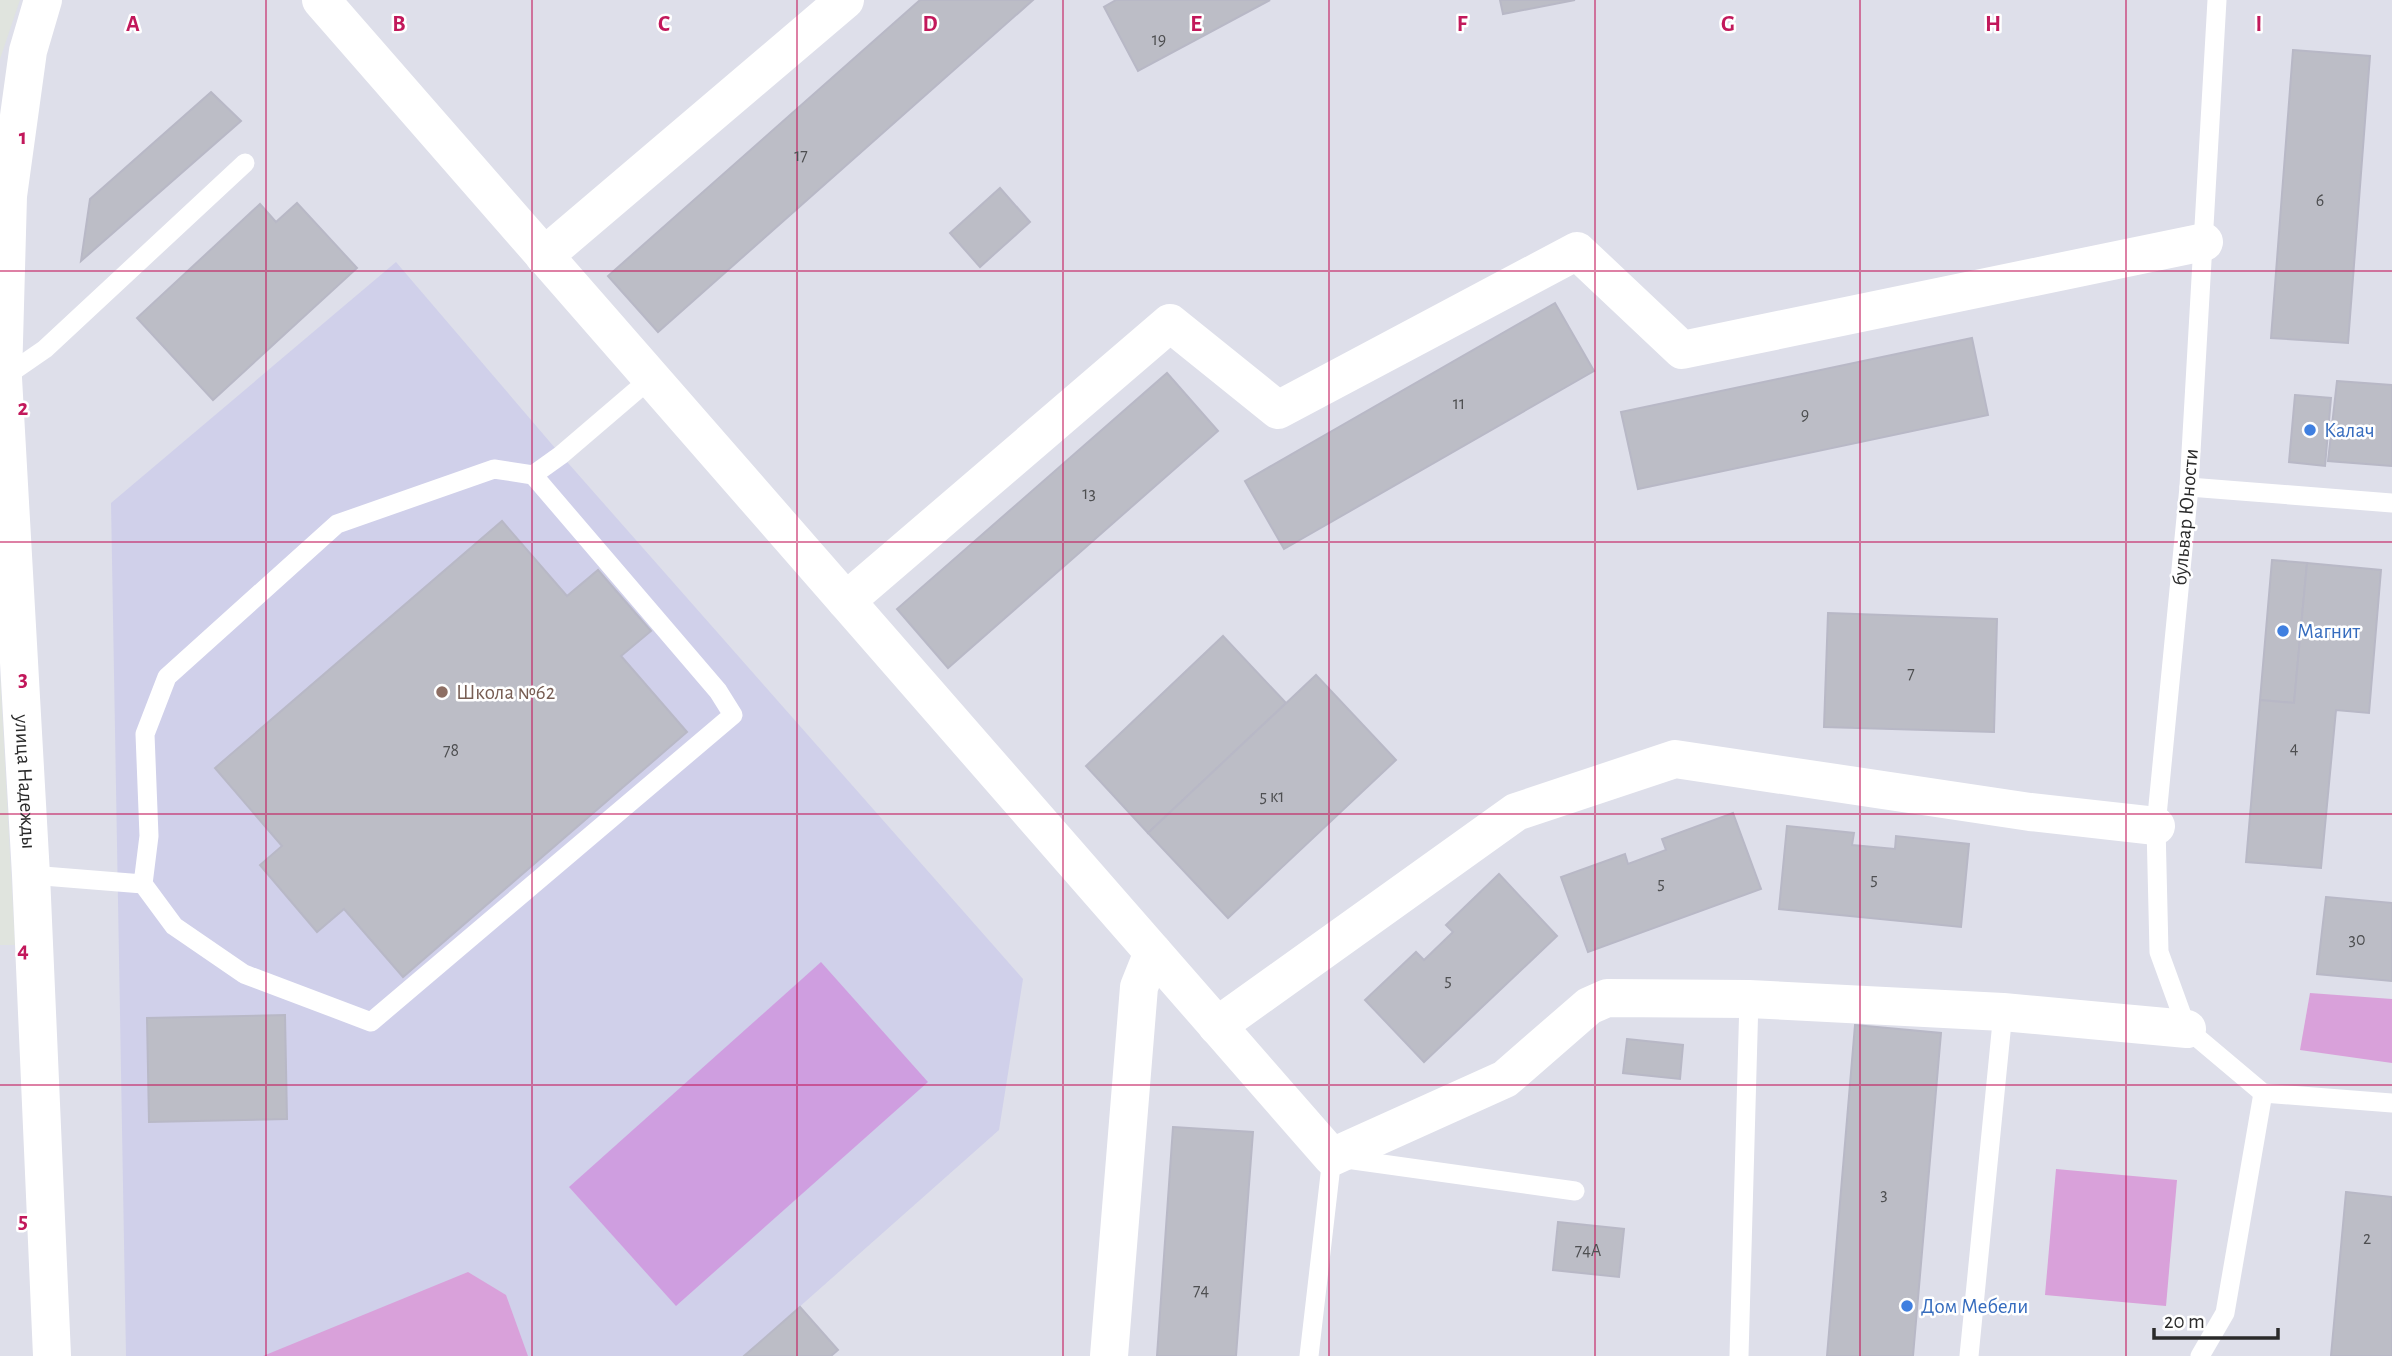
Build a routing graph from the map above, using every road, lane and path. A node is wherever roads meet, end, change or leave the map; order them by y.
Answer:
1 (43, 0) edge
2 (321, 0) edge
3 (845, 0) edge
4 (2217, 0) edge
5 (245, 163) dead end
6 (2204, 242) junction
7 (544, 256) junction
8 (2, 378) junction
9 (651, 378) junction
10 (533, 475) junction
11 (2189, 488) junction
12 (2392, 503) edge
13 (846, 601) junction
14 (2156, 826) junction
15 (31, 875) junction
16 (143, 884) junction
17 (1153, 952) junction
18 (1749, 999) junction
19 (2003, 1012) junction
20 (1217, 1026) junction
21 (2187, 1029) junction
22 (2263, 1093) junction
23 (2392, 1103) edge
24 (1332, 1157) junction
25 (1575, 1191) dead end
26 (52, 1356) edge
27 (1109, 1356) edge
28 (1309, 1356) edge
29 (1739, 1356) edge
30 (1969, 1356) edge
31 (2200, 1356) edge

1 - 8 street, улица Надежды
2 - 7 street
3 - 7 street
4 - 6 lane, бульвар Юности
5 - 8 lane
6 - 11 lane, бульвар Юности
6 - 13 street
7 - 9 street
8 - 15 street, улица Надежды
9 - 10 lane
9 - 13 street
10 - 16 lane
10 - 16 lane
11 - 12 lane
11 - 14 lane, бульвар Юности
13 - 17 street
14 - 20 street
14 - 21 lane, бульвар Юности
15 - 16 lane
15 - 26 street, улица Надежды
17 - 20 street
17 - 27 street
18 - 19 street
18 - 24 street
18 - 29 lane
19 - 21 street
19 - 30 lane
20 - 24 street
21 - 22 lane
22 - 23 lane
22 - 31 lane
24 - 25 lane
24 - 28 lane

